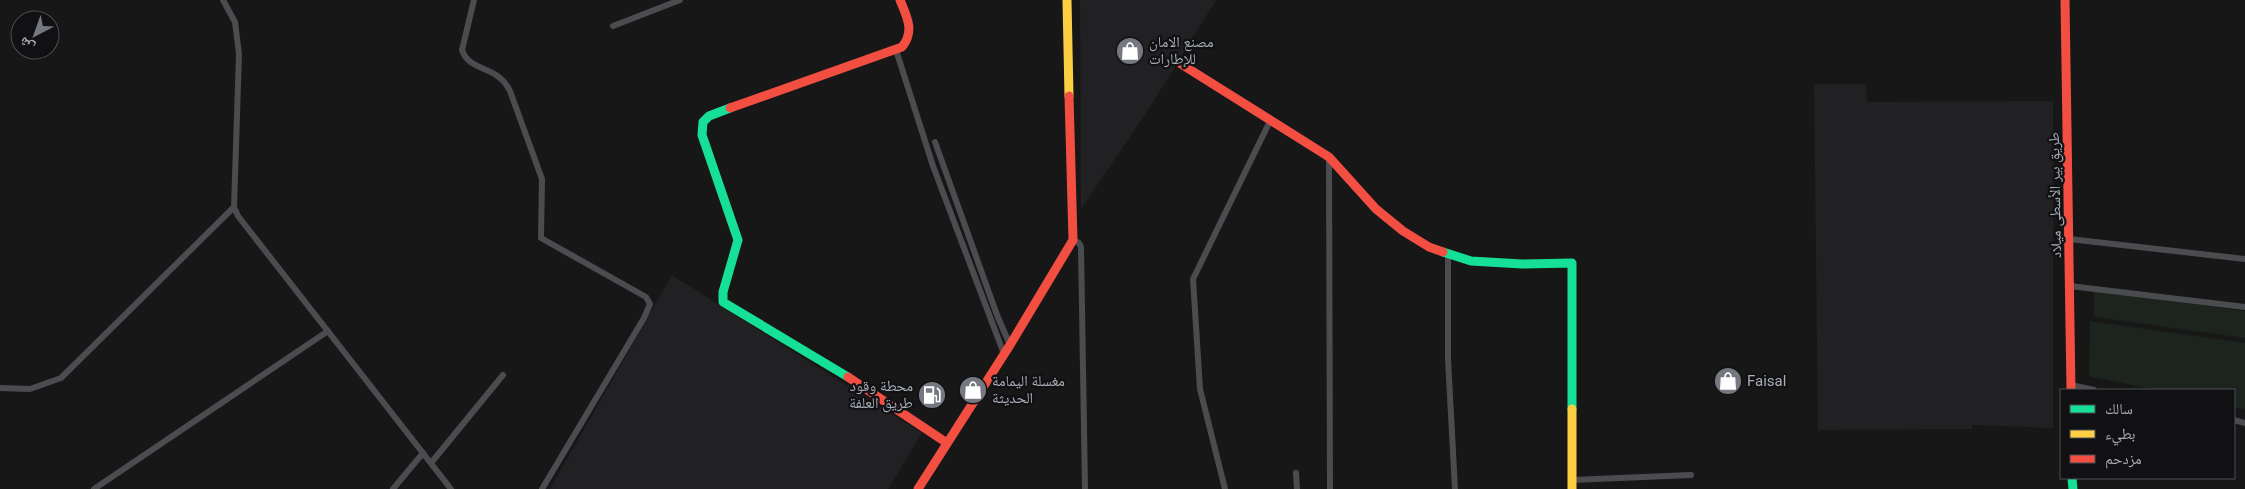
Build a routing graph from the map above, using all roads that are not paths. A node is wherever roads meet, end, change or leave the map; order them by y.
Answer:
1 (223, 0) edge
2 (474, 0) edge
3 (680, 0) edge
4 (900, 0) edge
5 (1067, 0) edge
6 (2065, 0) edge
7 (612, 26) dead end
8 (896, 50) junction
9 (1181, 64) dead end
10 (1270, 121) junction
11 (935, 142) dead end
12 (1329, 157) junction
13 (234, 207) junction
14 (2069, 239) junction
15 (1073, 240) junction
16 (1448, 254) junction
17 (2245, 259) edge
18 (2070, 286) junction
19 (2245, 307) edge
20 (328, 331) junction
21 (1010, 345) junction
22 (1004, 354) junction
23 (503, 375) dead end
24 (0, 388) edge
25 (2071, 388) edge
26 (947, 443) junction
27 (423, 453) junction
28 (431, 463) junction
29 (1296, 473) dead end
30 (1691, 475) dead end
31 (1572, 484) edge
32 (94, 489) edge
33 (393, 489) edge
34 (451, 489) edge
35 (542, 489) edge
36 (918, 489) edge
37 (1085, 489) edge
38 (1225, 489) edge
39 (1297, 489) edge
40 (1330, 489) edge
41 (1455, 489) edge

1 - 13 street
2 - 35 street
3 - 7 street
4 - 8 street
5 - 15 street
6 - 14 street, طريق بير الأسطى ميلاد
8 - 22 street
8 - 26 street
9 - 10 street
10 - 12 street
10 - 38 street
11 - 21 street
12 - 16 street
12 - 40 street
13 - 20 street
13 - 24 street
14 - 17 street
14 - 18 street, طريق بير الأسطى ميلاد
15 - 21 street
15 - 37 street
16 - 31 street
16 - 41 street
18 - 19 street
18 - 25 street, طريق بير الأسطى ميلاد
20 - 27 street
20 - 32 street
21 - 22 street
22 - 26 street
23 - 28 street
26 - 36 street
27 - 28 street
27 - 33 street
28 - 34 street
29 - 39 street
30 - 31 street

